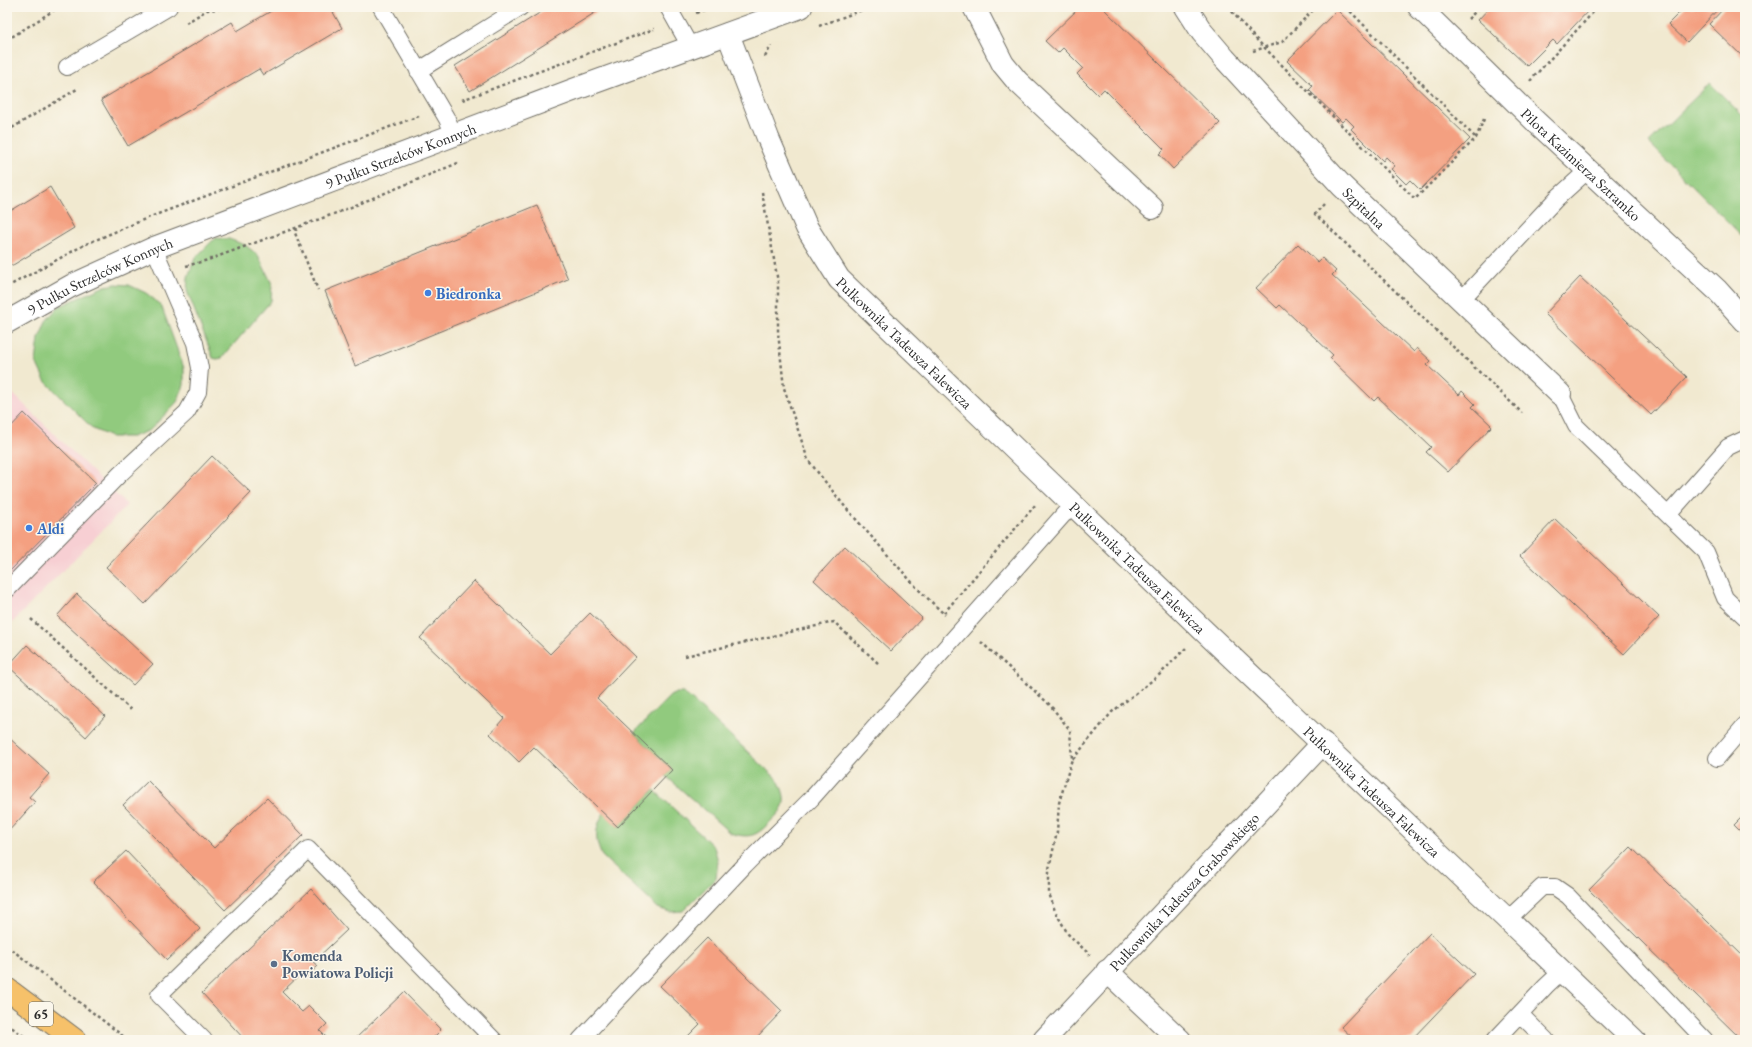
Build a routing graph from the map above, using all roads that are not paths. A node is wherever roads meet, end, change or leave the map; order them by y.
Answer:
1 (169, 7) edge
2 (381, 7) edge
3 (521, 7) edge
4 (801, 7) edge
5 (974, 7) edge
6 (1186, 7) edge
7 (1419, 7) edge
8 (672, 14) edge
9 (728, 34) junction
10 (691, 48) junction
11 (67, 67) dead end
12 (418, 71) junction
13 (454, 136) junction
14 (1588, 170) junction
15 (1152, 208) dead end
16 (154, 248) junction
17 (1462, 299) junction
18 (1745, 321) edge
19 (7, 322) edge
20 (1560, 394) joint
21 (1745, 439) edge
22 (1072, 504) junction
23 (1668, 515) junction
24 (7, 590) edge
25 (1745, 617) edge
26 (1745, 725) edge
27 (1323, 743) junction
28 (1717, 758) dead end
29 (1508, 920) junction
30 (1108, 971) junction
31 (1562, 971) junction
32 (7, 989) edge
33 (1520, 1014) junction
34 (75, 1040) edge
35 (204, 1040) edge
36 (494, 1040) edge
37 (580, 1040) edge
38 (1044, 1040) edge
39 (1180, 1040) edge
40 (1496, 1040) edge
41 (1546, 1040) edge
42 (1634, 1040) edge
43 (1705, 1040) edge

1 - 11 lane
2 - 12 lane
3 - 12 lane
4 - 9 street, 9 Pułku Strzelców Konnych
5 - 15 street
6 - 17 street, Szpitalna
7 - 14 street, Pilota Kazimierza Sztramko
8 - 10 lane
9 - 10 street, 9 Pułku Strzelców Konnych
9 - 22 street, Pułkownika Tadeusza Falewicza
10 - 13 street, 9 Pułku Strzelców Konnych
12 - 13 lane
13 - 16 street, 9 Pułku Strzelców Konnych
14 - 17 lane
14 - 18 street, Pilota Kazimierza Sztramko
16 - 19 street, 9 Pułku Strzelców Konnych
16 - 24 lane
17 - 20 street, Szpitalna
20 - 23 lane
21 - 23 lane
22 - 27 street, Pułkownika Tadeusza Falewicza
22 - 37 lane
23 - 25 lane
26 - 28 lane
27 - 29 street, Pułkownika Tadeusza Falewicza
27 - 30 street, Pułkownika Tadeusza Grabowskiego
29 - 31 street, Pułkownika Tadeusza Falewicza
29 - 43 lane
30 - 38 street, Pułkownika Tadeusza Grabowskiego
30 - 39 street
31 - 33 lane
31 - 42 street, Pułkownika Tadeusza Falewicza
32 - 34 main road, 65
33 - 40 lane
33 - 41 lane
35 - 36 lane

